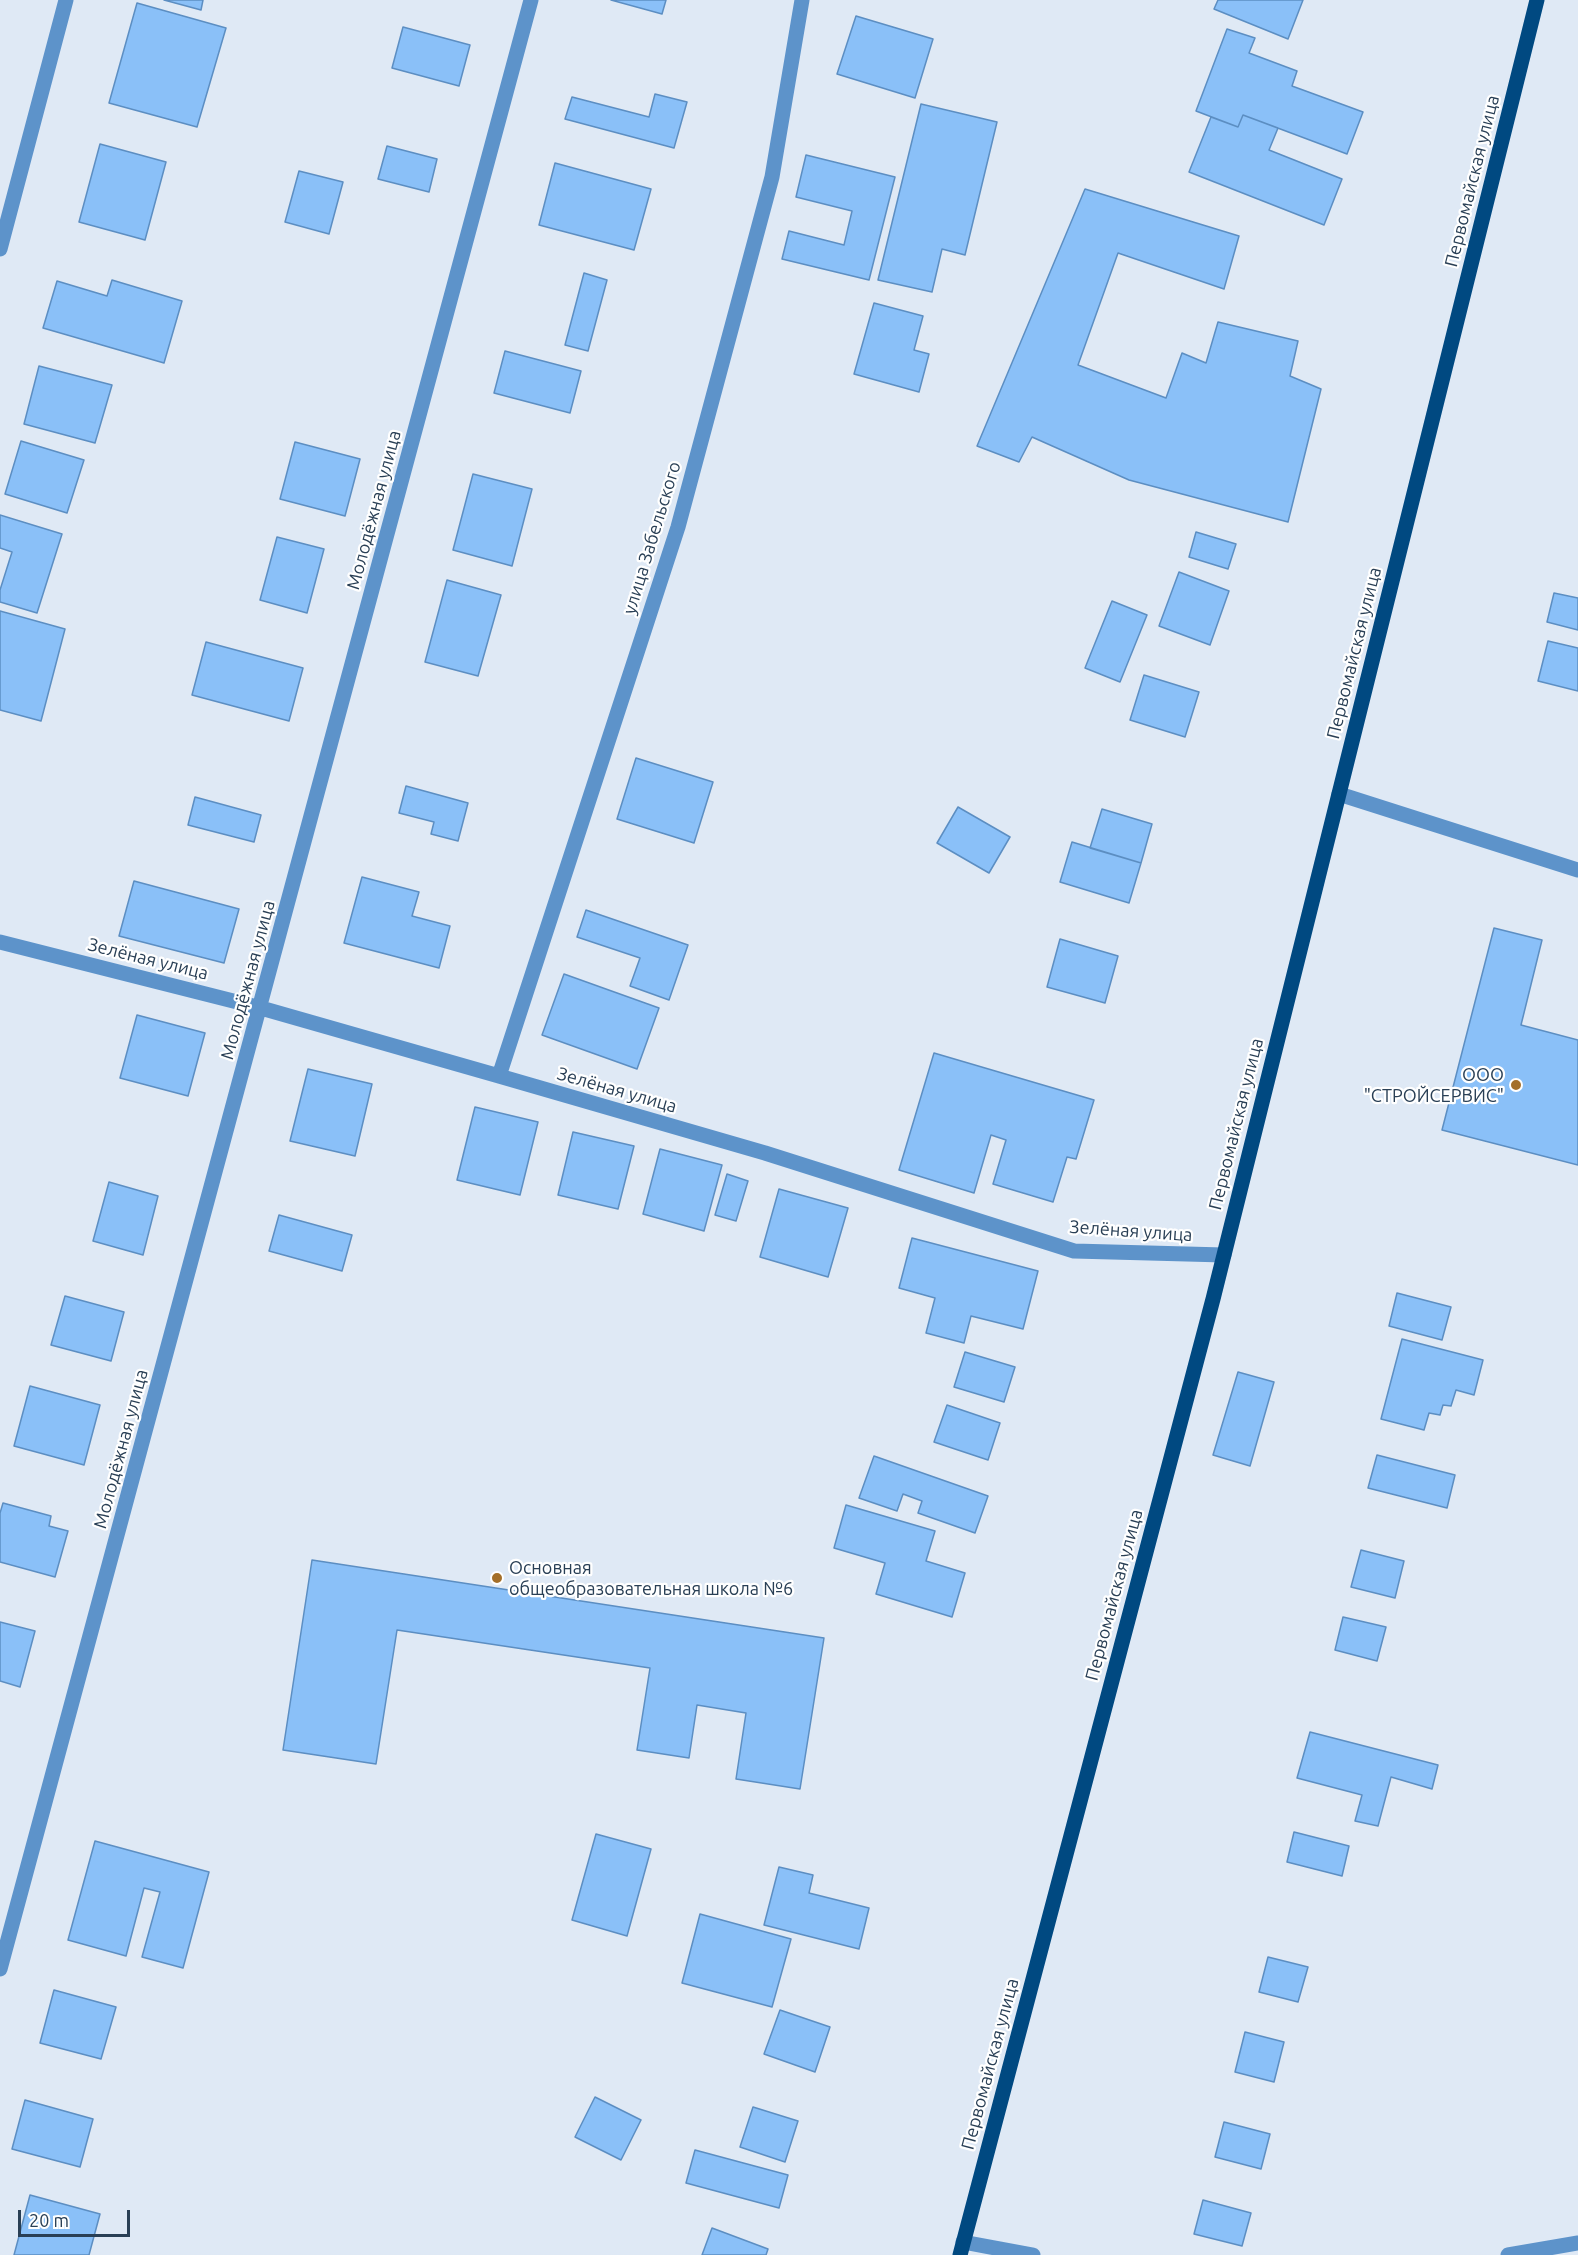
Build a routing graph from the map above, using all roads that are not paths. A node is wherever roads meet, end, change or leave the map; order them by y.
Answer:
1 (66, 0) edge
2 (531, 0) edge
3 (802, 0) edge
4 (1537, 0) edge
5 (0, 249) edge
6 (1339, 794) junction
7 (1578, 870) edge
8 (0, 942) edge
9 (261, 1008) junction
10 (499, 1076) junction
11 (1224, 1256) junction
12 (0, 1969) edge
13 (1578, 2243) edge
14 (962, 2248) edge
15 (1033, 2255) edge
16 (1508, 2255) edge

1 - 5 street
2 - 9 street, Молодёжная улица
3 - 10 street, улица Забельского
4 - 6 main road, Первомайская улица
6 - 7 street
6 - 11 main road, Первомайская улица
8 - 9 street, Зелёная улица
9 - 10 street, Зелёная улица
9 - 12 street, Молодёжная улица
10 - 11 street, Зелёная улица
11 - 14 main road, Первомайская улица
13 - 16 street
14 - 15 street

